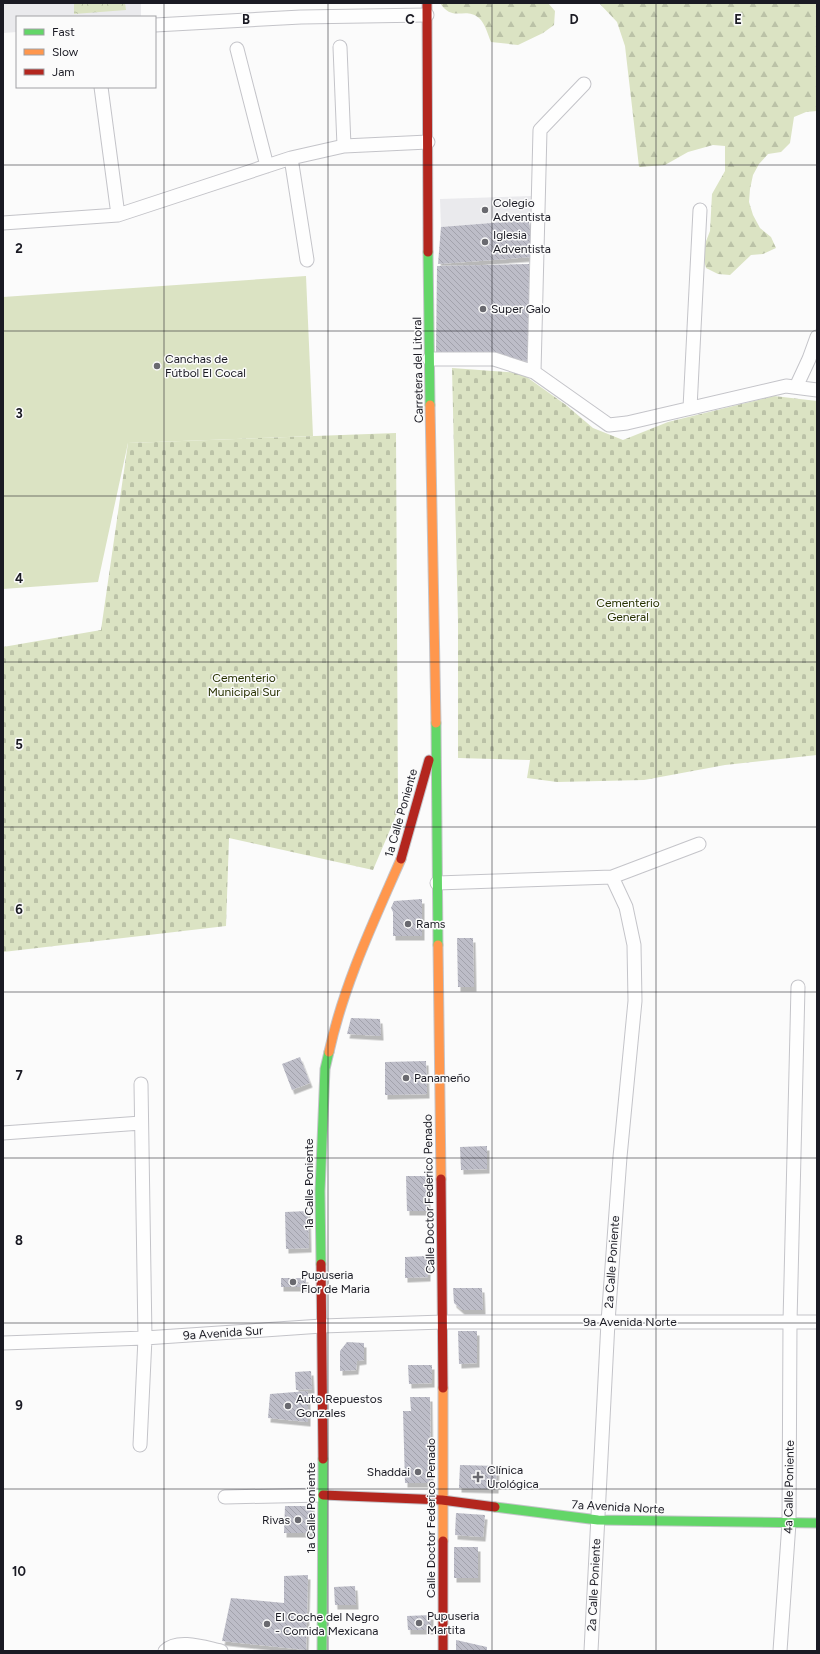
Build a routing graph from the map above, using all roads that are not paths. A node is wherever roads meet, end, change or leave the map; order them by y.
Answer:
1 (427, 9) edge
2 (156, 25) edge
3 (340, 47) dead end
4 (238, 49) dead end
5 (584, 84) dead end
6 (101, 88) edge
7 (428, 142) junction
8 (344, 146) junction
9 (291, 158) junction
10 (267, 166) junction
11 (700, 210) dead end
12 (118, 215) junction
13 (3, 223) edge
14 (307, 260) dead end
15 (817, 337) edge
16 (429, 359) junction
17 (534, 372) junction
18 (796, 387) junction
19 (817, 390) edge
20 (690, 408) junction
21 (435, 736) junction
22 (699, 844) dead end
23 (427, 859) dead end
24 (612, 877) junction
25 (437, 878) junction
26 (798, 987) dead end
27 (141, 1084) dead end
28 (141, 1123) junction
29 (3, 1132) edge
30 (442, 1322) junction
31 (608, 1322) junction
32 (790, 1322) junction
33 (817, 1322) edge
34 (322, 1326) junction
35 (145, 1338) junction
36 (3, 1343) edge
37 (140, 1445) dead end
38 (323, 1495) junction
39 (225, 1497) dead end
40 (442, 1500) junction
41 (598, 1520) junction
42 (789, 1523) junction
43 (817, 1523) edge
44 (167, 1650) edge
45 (221, 1651) edge
46 (322, 1651) edge
47 (443, 1651) edge
48 (591, 1651) edge
49 (780, 1651) edge

1 - 2 street
1 - 7 main road, Carretera del Litoral
3 - 8 street
4 - 10 street
5 - 17 street
6 - 12 street
7 - 8 street
7 - 16 main road, Carretera del Litoral
8 - 9 street
9 - 10 street
9 - 14 street
10 - 12 street
11 - 20 street
12 - 13 street
15 - 18 street
16 - 17 street
16 - 21 main road, Carretera del Litoral
17 - 20 street
18 - 19 street
18 - 20 street
21 - 25 main road, Calle Doctor Federico Penado
21 - 34 main road, 1a Calle Poniente
22 - 24 street
23 - 25 main road
24 - 25 street
24 - 31 street, 2a Calle Poniente
25 - 30 main road, Calle Doctor Federico Penado
26 - 32 street, 4a Calle Poniente
27 - 28 street
28 - 29 street
28 - 35 street
30 - 31 street, 9a Avenida Norte
30 - 34 street, 9a Avenida Sur
30 - 40 main road, Calle Doctor Federico Penado
31 - 32 street, 9a Avenida Norte
31 - 41 street, 2a Calle Poniente
32 - 33 street, 9a Avenida Norte
32 - 42 street, 4a Calle Poniente
34 - 35 street, 9a Avenida Sur
34 - 38 main road, 1a Calle Poniente
35 - 36 street, 9a Avenida Sur
35 - 37 street
38 - 39 street
38 - 40 main road, 7a Avenida Norte
38 - 46 main road, 1a Calle Poniente
40 - 41 main road, 7a Avenida Norte
40 - 47 main road, Calle Doctor Federico Penado
41 - 42 main road, 7a Avenida Norte
41 - 48 street, 2a Calle Poniente
42 - 43 main road, 7a Avenida Norte
42 - 49 street, 4a Calle Poniente
44 - 45 street

